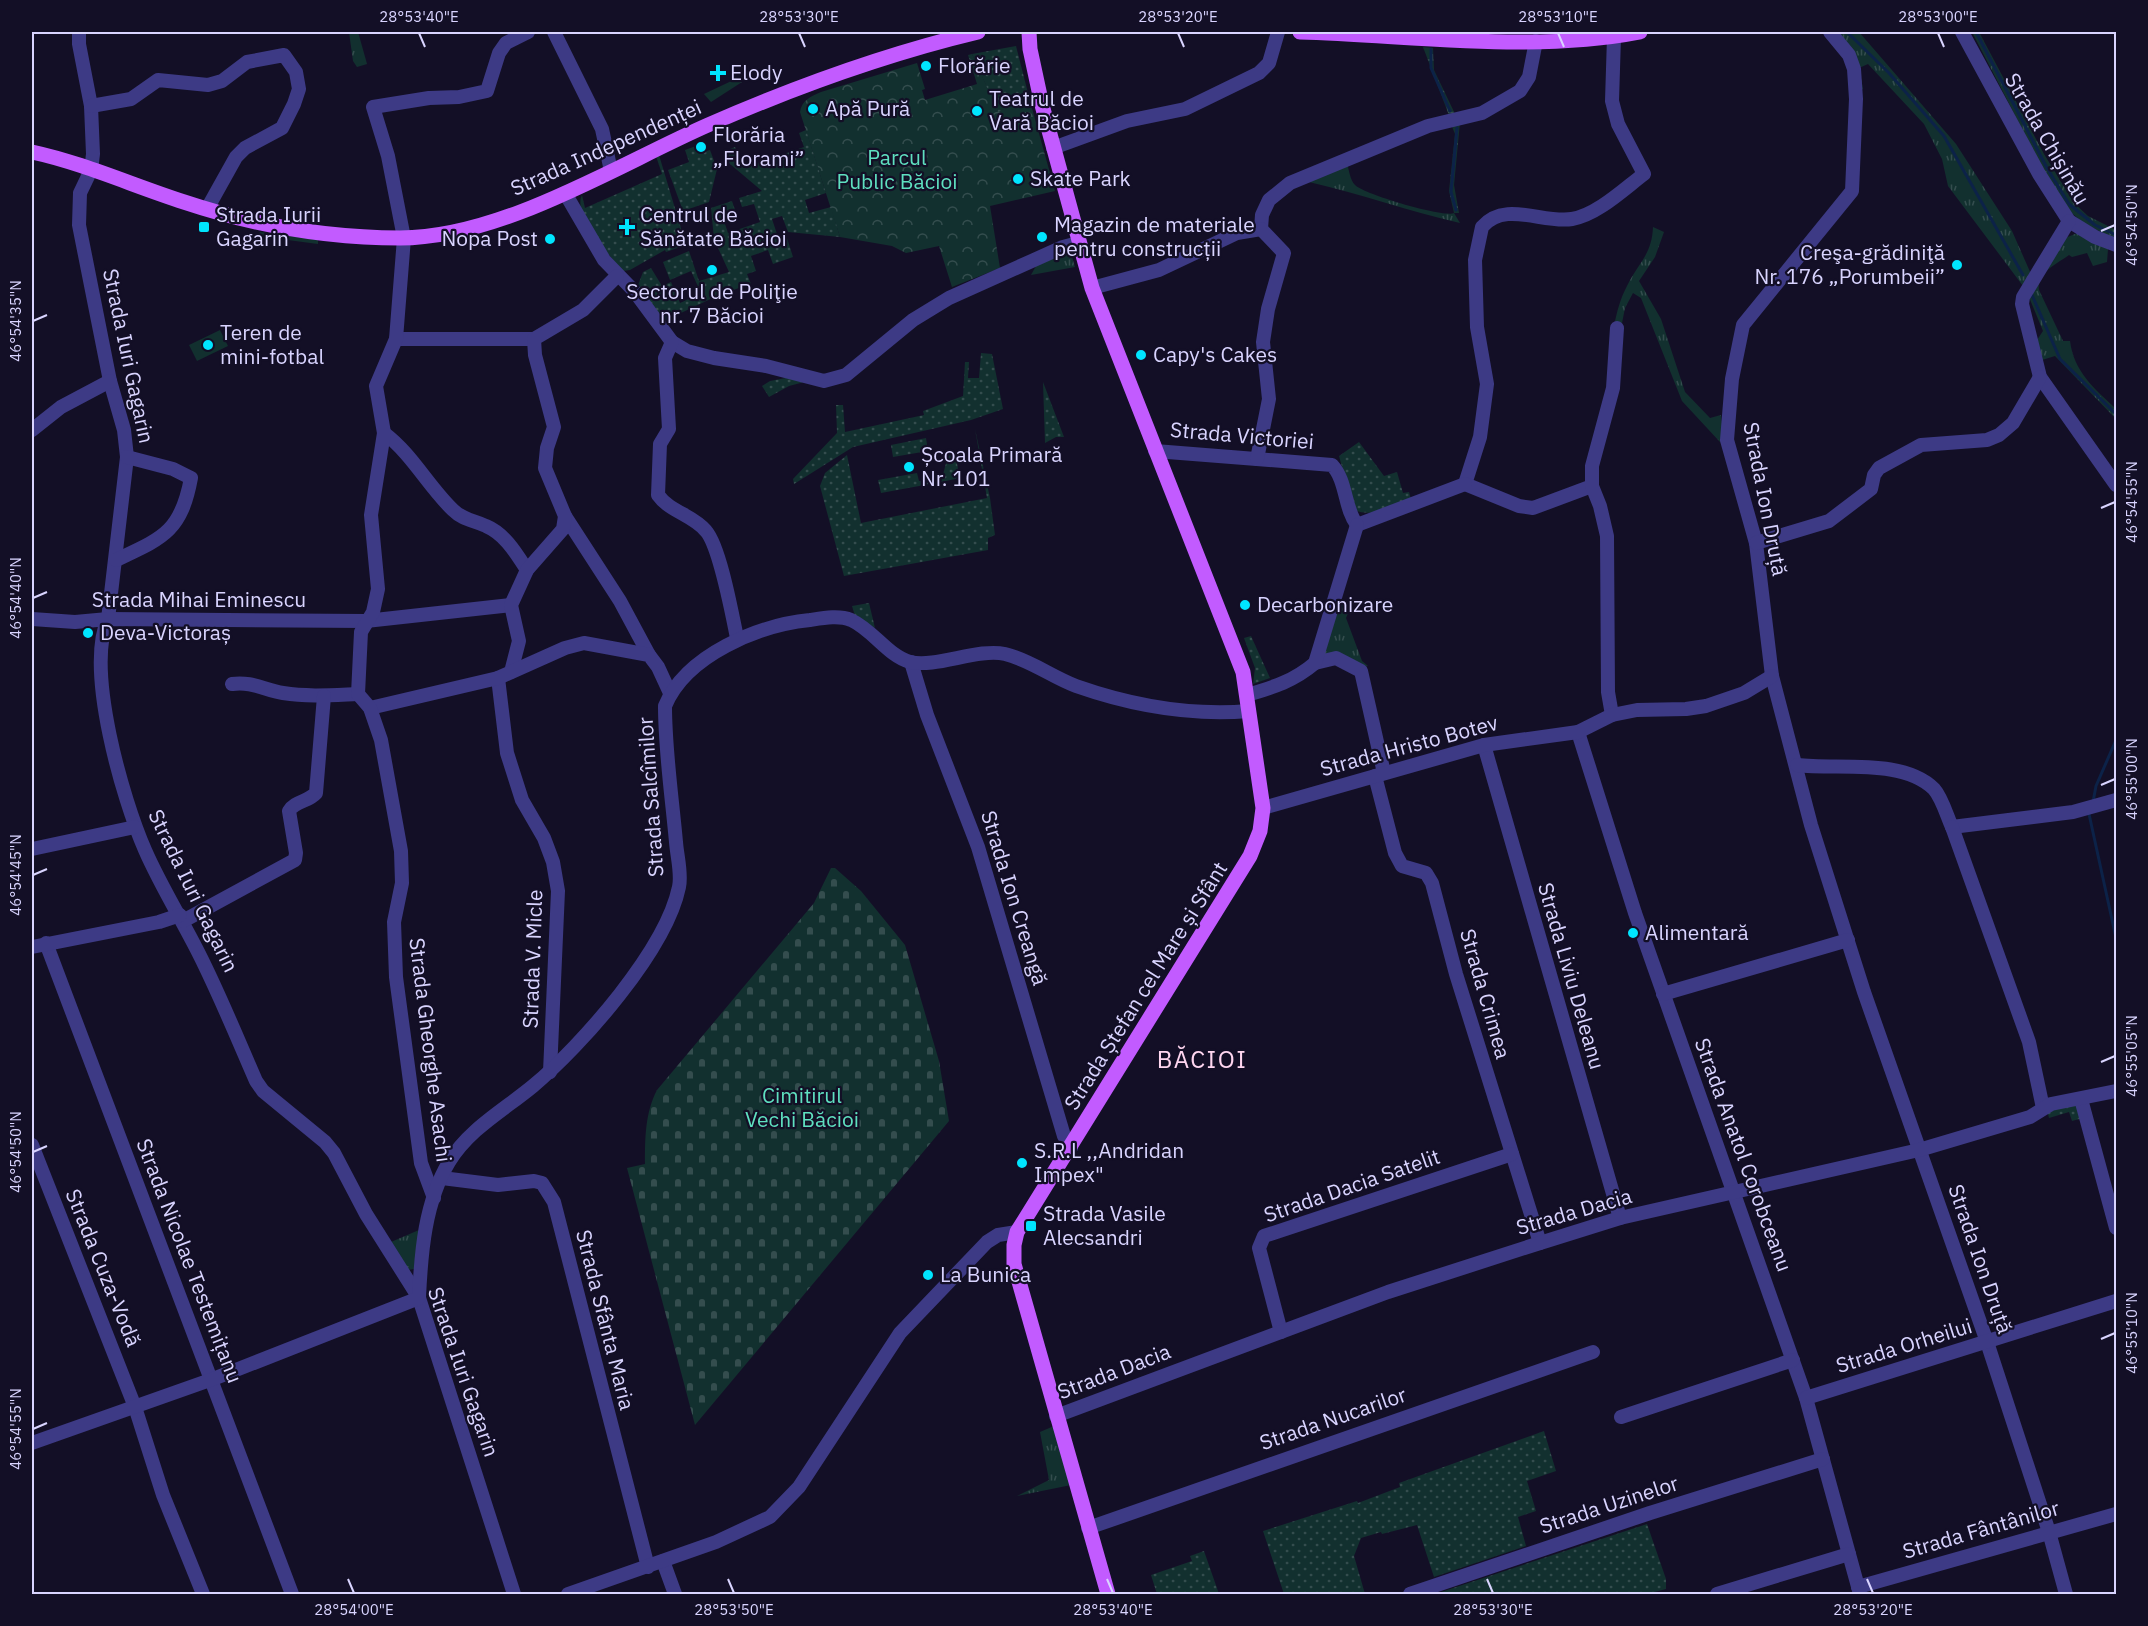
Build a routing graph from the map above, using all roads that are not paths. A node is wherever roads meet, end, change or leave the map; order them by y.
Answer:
1 (79, 32) edge
2 (528, 32) edge
3 (554, 32) edge
4 (978, 32) edge
5 (1029, 32) edge
6 (1278, 32) edge
7 (1300, 32) edge
8 (1640, 32) edge
9 (1830, 32) edge
10 (1962, 32) edge
11 (947, 35) edge
12 (1614, 37) junction
13 (1536, 41) junction
14 (92, 106) junction
15 (1053, 148) junction
16 (32, 152) edge
17 (91, 170) junction
18 (611, 171) junction
19 (565, 193) junction
20 (207, 209) junction
21 (2069, 221) junction
22 (1261, 229) junction
23 (404, 238) junction
24 (1078, 243) junction
25 (2116, 245) edge
26 (617, 276) junction
27 (1092, 288) junction
28 (1617, 328) dead end
29 (396, 339) junction
30 (534, 339) junction
31 (672, 342) junction
32 (2040, 377) junction
33 (110, 381) junction
34 (32, 430) edge
35 (384, 433) junction
36 (1155, 451) junction
37 (127, 457) junction
38 (1257, 459) junction
39 (1465, 484) junction
40 (2116, 485) edge
41 (1592, 486) junction
42 (565, 516) junction
43 (1357, 525) junction
44 (1756, 543) junction
45 (116, 560) junction
46 (527, 570) junction
47 (511, 605) junction
48 (32, 619) edge
49 (108, 619) junction
50 (366, 621) junction
51 (737, 638) junction
52 (519, 641) junction
53 (649, 655) junction
54 (540, 659) junction
55 (911, 662) junction
56 (1315, 663) junction
57 (658, 667) junction
58 (511, 672) junction
59 (688, 675) junction
60 (1772, 676) junction
61 (498, 678) junction
62 (232, 684) dead end
63 (670, 693) junction
64 (358, 694) junction
65 (1247, 695) junction
66 (324, 696) junction
67 (370, 708) junction
68 (1250, 711) junction
69 (1612, 715) junction
70 (1578, 732) junction
71 (1484, 745) junction
72 (1797, 765) junction
73 (1380, 774) junction
74 (2116, 800) edge
75 (1263, 808) junction
76 (135, 826) junction
77 (1952, 827) junction
78 (32, 849) edge
79 (182, 918) junction
80 (1848, 940) junction
81 (46, 943) junction
82 (32, 948) edge
83 (1664, 994) junction
84 (550, 1072) junction
85 (2116, 1091) edge
86 (2081, 1099) junction
87 (2043, 1108) junction
88 (32, 1145) edge
89 (1071, 1148) junction
90 (1919, 1150) junction
91 (1512, 1154) junction
92 (442, 1178) junction
93 (1734, 1192) junction
94 (434, 1198) junction
95 (1620, 1218) junction
96 (2116, 1228) edge
97 (1017, 1232) junction
98 (1540, 1243) junction
99 (419, 1298) junction
100 (2116, 1301) edge
101 (1281, 1332) junction
102 (1986, 1342) junction
103 (1593, 1352) dead end
104 (1793, 1360) junction
105 (213, 1379) junction
106 (1806, 1398) junction
107 (135, 1407) junction
108 (1056, 1416) junction
109 (1621, 1417) dead end
110 (32, 1443) edge
111 (1823, 1459) junction
112 (2116, 1514) edge
113 (1088, 1528) junction
114 (2049, 1532) junction
115 (1849, 1554) junction
116 (663, 1561) junction
117 (648, 1567) junction
118 (1859, 1591) edge
119 (203, 1594) edge
120 (292, 1594) edge
121 (514, 1594) edge
122 (568, 1594) edge
123 (675, 1594) edge
124 (1105, 1594) edge
125 (1410, 1594) edge
126 (1718, 1594) edge
127 (2066, 1594) edge

1 - 14 street, Strada Iuri Gagarin
2 - 23 street
3 - 18 street
4 - 11 main road, Strada Independenței
5 - 15 main road, Strada Ștefan cel Mare și Sfânt
6 - 15 street
7 - 13 main road
8 - 12 main road
9 - 44 street, Strada Ion Druță
10 - 21 street, Strada Chișinău
11 - 18 main road, Strada Independenței
12 - 13 main road
12 - 39 street
13 - 22 street
14 - 17 street, Strada Iuri Gagarin
14 - 20 street
15 - 24 main road, Strada Ștefan cel Mare și Sfânt
16 - 17 main road, Strada Independenței
17 - 20 main road, Strada Independenței
17 - 33 street, Strada Iuri Gagarin
18 - 19 main road, Strada Independenței
19 - 23 main road, Strada Independenței
19 - 26 street
20 - 23 main road, Strada Independenței
21 - 25 street, Strada Chișinău
21 - 32 street
22 - 27 street
22 - 38 street
23 - 29 street
24 - 27 main road, Strada Ștefan cel Mare și Sfânt
24 - 31 street
26 - 30 street
26 - 31 street
27 - 36 main road, Strada Ștefan cel Mare și Sfânt
28 - 41 street
29 - 30 street
29 - 35 street
30 - 42 street
31 - 51 street
32 - 40 street
32 - 44 street
33 - 34 street
33 - 37 street, Strada Iuri Gagarin
35 - 46 street
35 - 50 street
36 - 38 street, Strada Victoriei
36 - 65 main road, Strada Ștefan cel Mare și Sfânt
37 - 45 street, Strada Iuri Gagarin
37 - 45 street
38 - 43 street, Strada Victoriei
39 - 41 street
39 - 43 street
41 - 69 street
42 - 46 street
42 - 53 street
43 - 56 street
44 - 60 street, Strada Ion Druță
45 - 49 street, Strada Iuri Gagarin
46 - 47 street
47 - 50 street, Strada Mihai Eminescu
47 - 52 street
48 - 49 street, Strada Mihai Eminescu
49 - 50 street, Strada Mihai Eminescu
49 - 76 street, Strada Iuri Gagarin
50 - 64 street
51 - 55 street
51 - 59 street
52 - 54 street
52 - 58 street
53 - 54 street
53 - 57 street
54 - 58 street
55 - 68 street
55 - 89 street, Strada Ion Creangă
56 - 65 street
56 - 73 street, Strada Crimea
57 - 59 street
57 - 63 street
58 - 61 street
59 - 63 street
60 - 69 street, Strada Hristo Botev
60 - 72 street, Strada Ion Druță
61 - 67 street
61 - 84 street, Strada V. Micle
62 - 66 street
63 - 84 street, Strada Salcîmilor
64 - 66 street
64 - 67 street, Strada Gheorghe Asachi
65 - 68 main road, Strada Ștefan cel Mare și Sfânt
66 - 79 street
67 - 94 street, Strada Gheorghe Asachi
68 - 75 main road, Strada Ștefan cel Mare și Sfânt
69 - 70 street, Strada Hristo Botev
70 - 71 street, Strada Hristo Botev
70 - 83 street, Strada Anatol Corobceanu
71 - 73 street, Strada Hristo Botev
71 - 95 street, Strada Liviu Deleanu
72 - 77 street
72 - 80 street, Strada Ion Druță
73 - 75 street, Strada Hristo Botev
73 - 91 street, Strada Crimea
74 - 77 street
75 - 89 main road, Strada Ștefan cel Mare și Sfânt
76 - 78 street
76 - 79 street, Strada Iuri Gagarin
77 - 87 street
79 - 81 street
79 - 99 street, Strada Iuri Gagarin
80 - 83 street
80 - 90 street, Strada Ion Druță
81 - 82 street
81 - 105 street, Strada Nicolae Testemițanu
83 - 93 street, Strada Anatol Corobceanu
84 - 92 street, Strada Salcîmilor
85 - 86 street, Strada Dacia
86 - 87 street, Strada Dacia
86 - 96 street
87 - 90 street, Strada Dacia
88 - 107 street, Strada Cuza-Vodă
89 - 97 main road, Strada Ștefan cel Mare și Sfânt
90 - 93 street, Strada Dacia
90 - 102 street, Strada Ion Druță
91 - 98 street, Strada Crimea
91 - 101 street, Strada Dacia Satelit
92 - 94 street, Strada Salcîmilor
92 - 117 street, Strada Sfânta Maria
93 - 95 street, Strada Dacia
93 - 104 street, Strada Anatol Corobceanu
94 - 99 street
95 - 98 street, Strada Dacia
97 - 108 main road, Strada Ștefan cel Mare și Sfânt
97 - 116 street
98 - 101 street, Strada Dacia
99 - 105 street
99 - 121 street, Strada Iuri Gagarin
100 - 102 street, Strada Orheilui
101 - 108 street, Strada Dacia
102 - 106 street, Strada Orheilui
102 - 114 street, Strada Ion Druță
103 - 113 street, Strada Nucarilor
104 - 106 street, Strada Anatol Corobceanu
104 - 109 street
105 - 107 street
105 - 120 street, Strada Nicolae Testemițanu
106 - 111 street, Strada Anatol Corobceanu
107 - 110 street
107 - 119 street, Strada Cuza-Vodă
108 - 113 main road, Strada Ștefan cel Mare și Sfânt
111 - 115 street, Strada Anatol Corobceanu
111 - 125 street, Strada Uzinelor
112 - 114 street, Strada Fântânilor
113 - 124 main road, Strada Ștefan cel Mare și Sfânt
114 - 118 street, Strada Fântânilor
114 - 127 street, Strada Ion Druță
115 - 118 street, Strada Anatol Corobceanu
115 - 126 street
116 - 117 street
116 - 123 street
117 - 122 street

